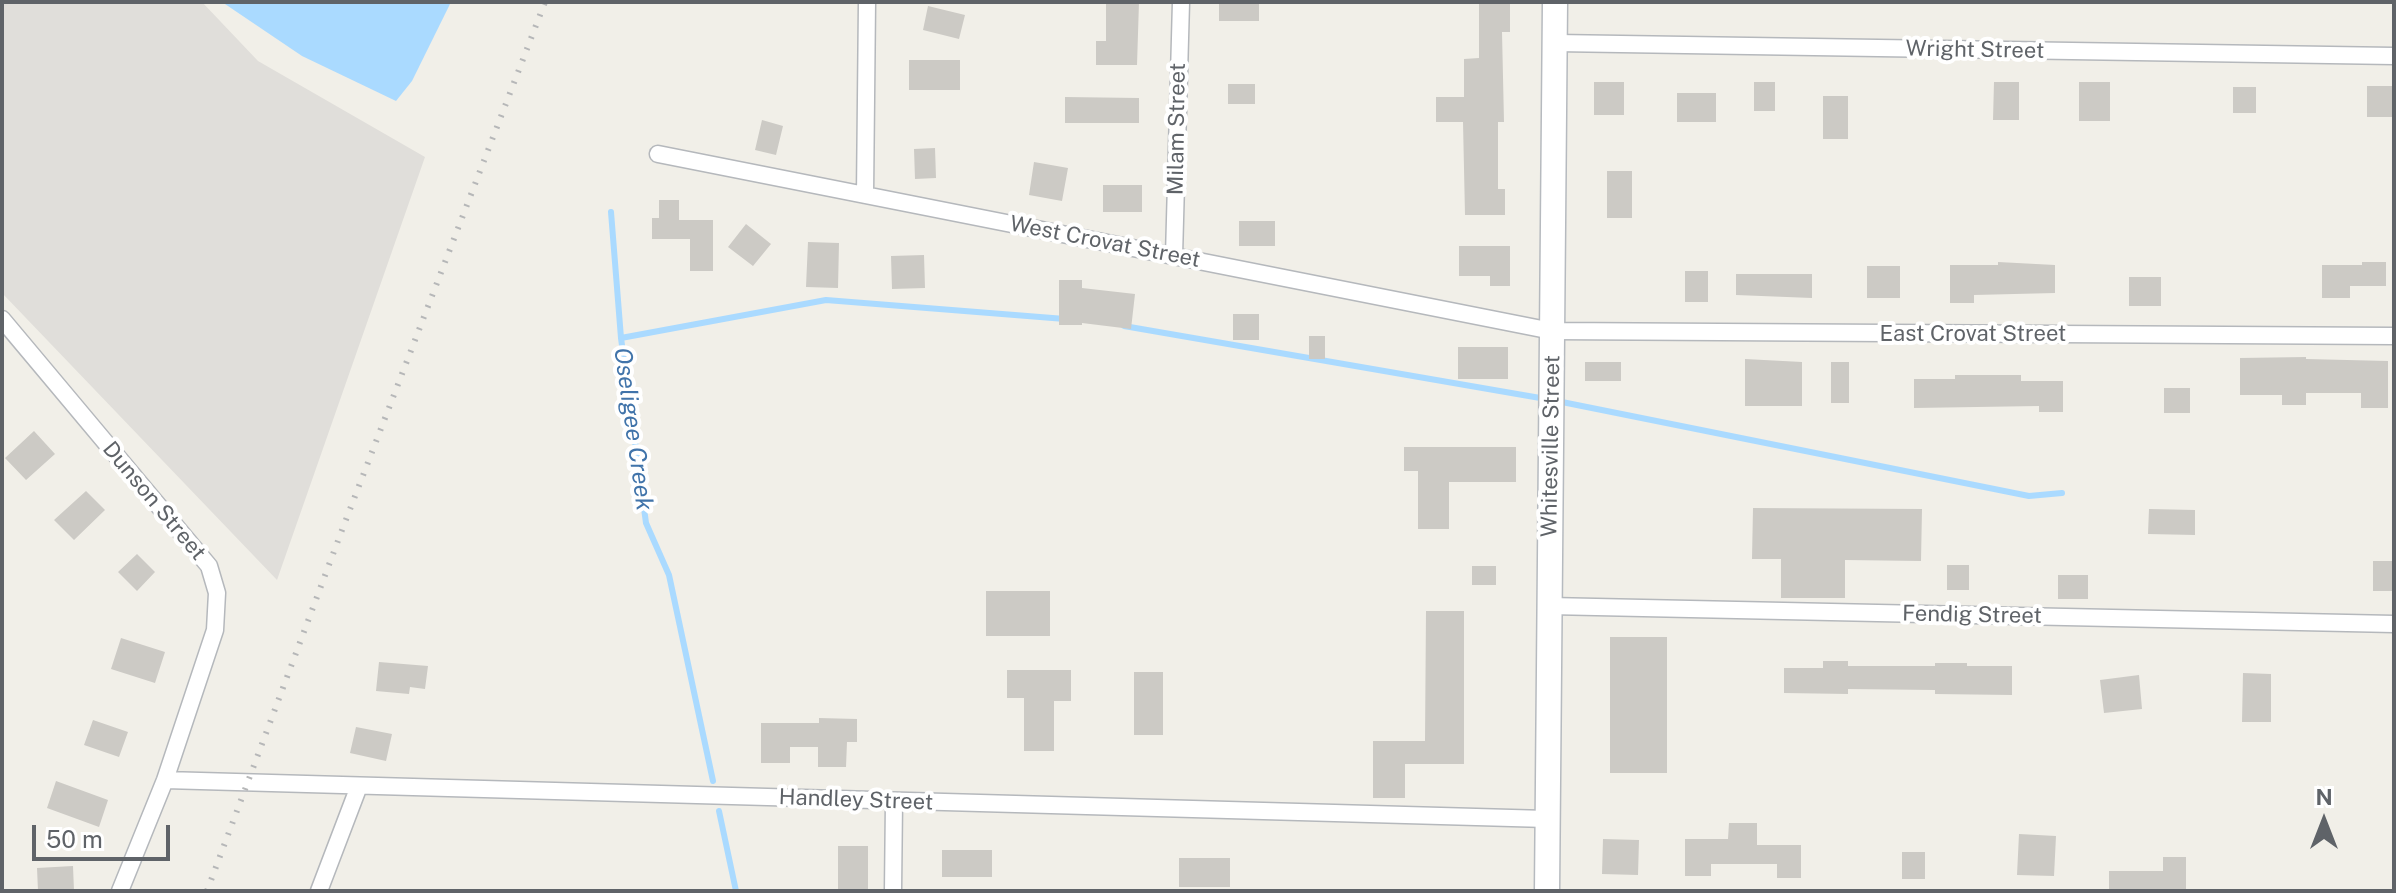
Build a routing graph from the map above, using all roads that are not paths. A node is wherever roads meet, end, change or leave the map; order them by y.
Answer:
1 (867, 2) edge
2 (1181, 2) edge
3 (1555, 2) edge
4 (1556, 43) junction
5 (2394, 56) edge
6 (658, 154) dead end
7 (865, 195) junction
8 (1174, 256) junction
9 (2, 319) edge
10 (1552, 331) junction
11 (2394, 336) edge
12 (1549, 606) junction
13 (2394, 624) edge
14 (165, 780) junction
15 (359, 786) junction
16 (894, 801) junction
17 (1547, 819) junction
18 (120, 891) edge
19 (319, 891) edge
20 (893, 891) edge
21 (1547, 891) edge

1 - 7 street
2 - 8 street, Milam Street
3 - 4 main road, Whitesville Street
4 - 5 street, Wright Street
4 - 10 main road, Whitesville Street
6 - 7 street, West Crovat Street
7 - 8 street, West Crovat Street
8 - 10 street, West Crovat Street
9 - 14 street, Dunson Street
10 - 11 street, East Crovat Street
10 - 12 main road, Whitesville Street
12 - 13 street, Fendig Street
12 - 17 main road, Whitesville Street
14 - 15 street, Handley Street
14 - 18 street, Dunson Street
15 - 16 street, Handley Street
15 - 19 street
16 - 17 street, Handley Street
16 - 20 street
17 - 21 main road, Whitesville Street

